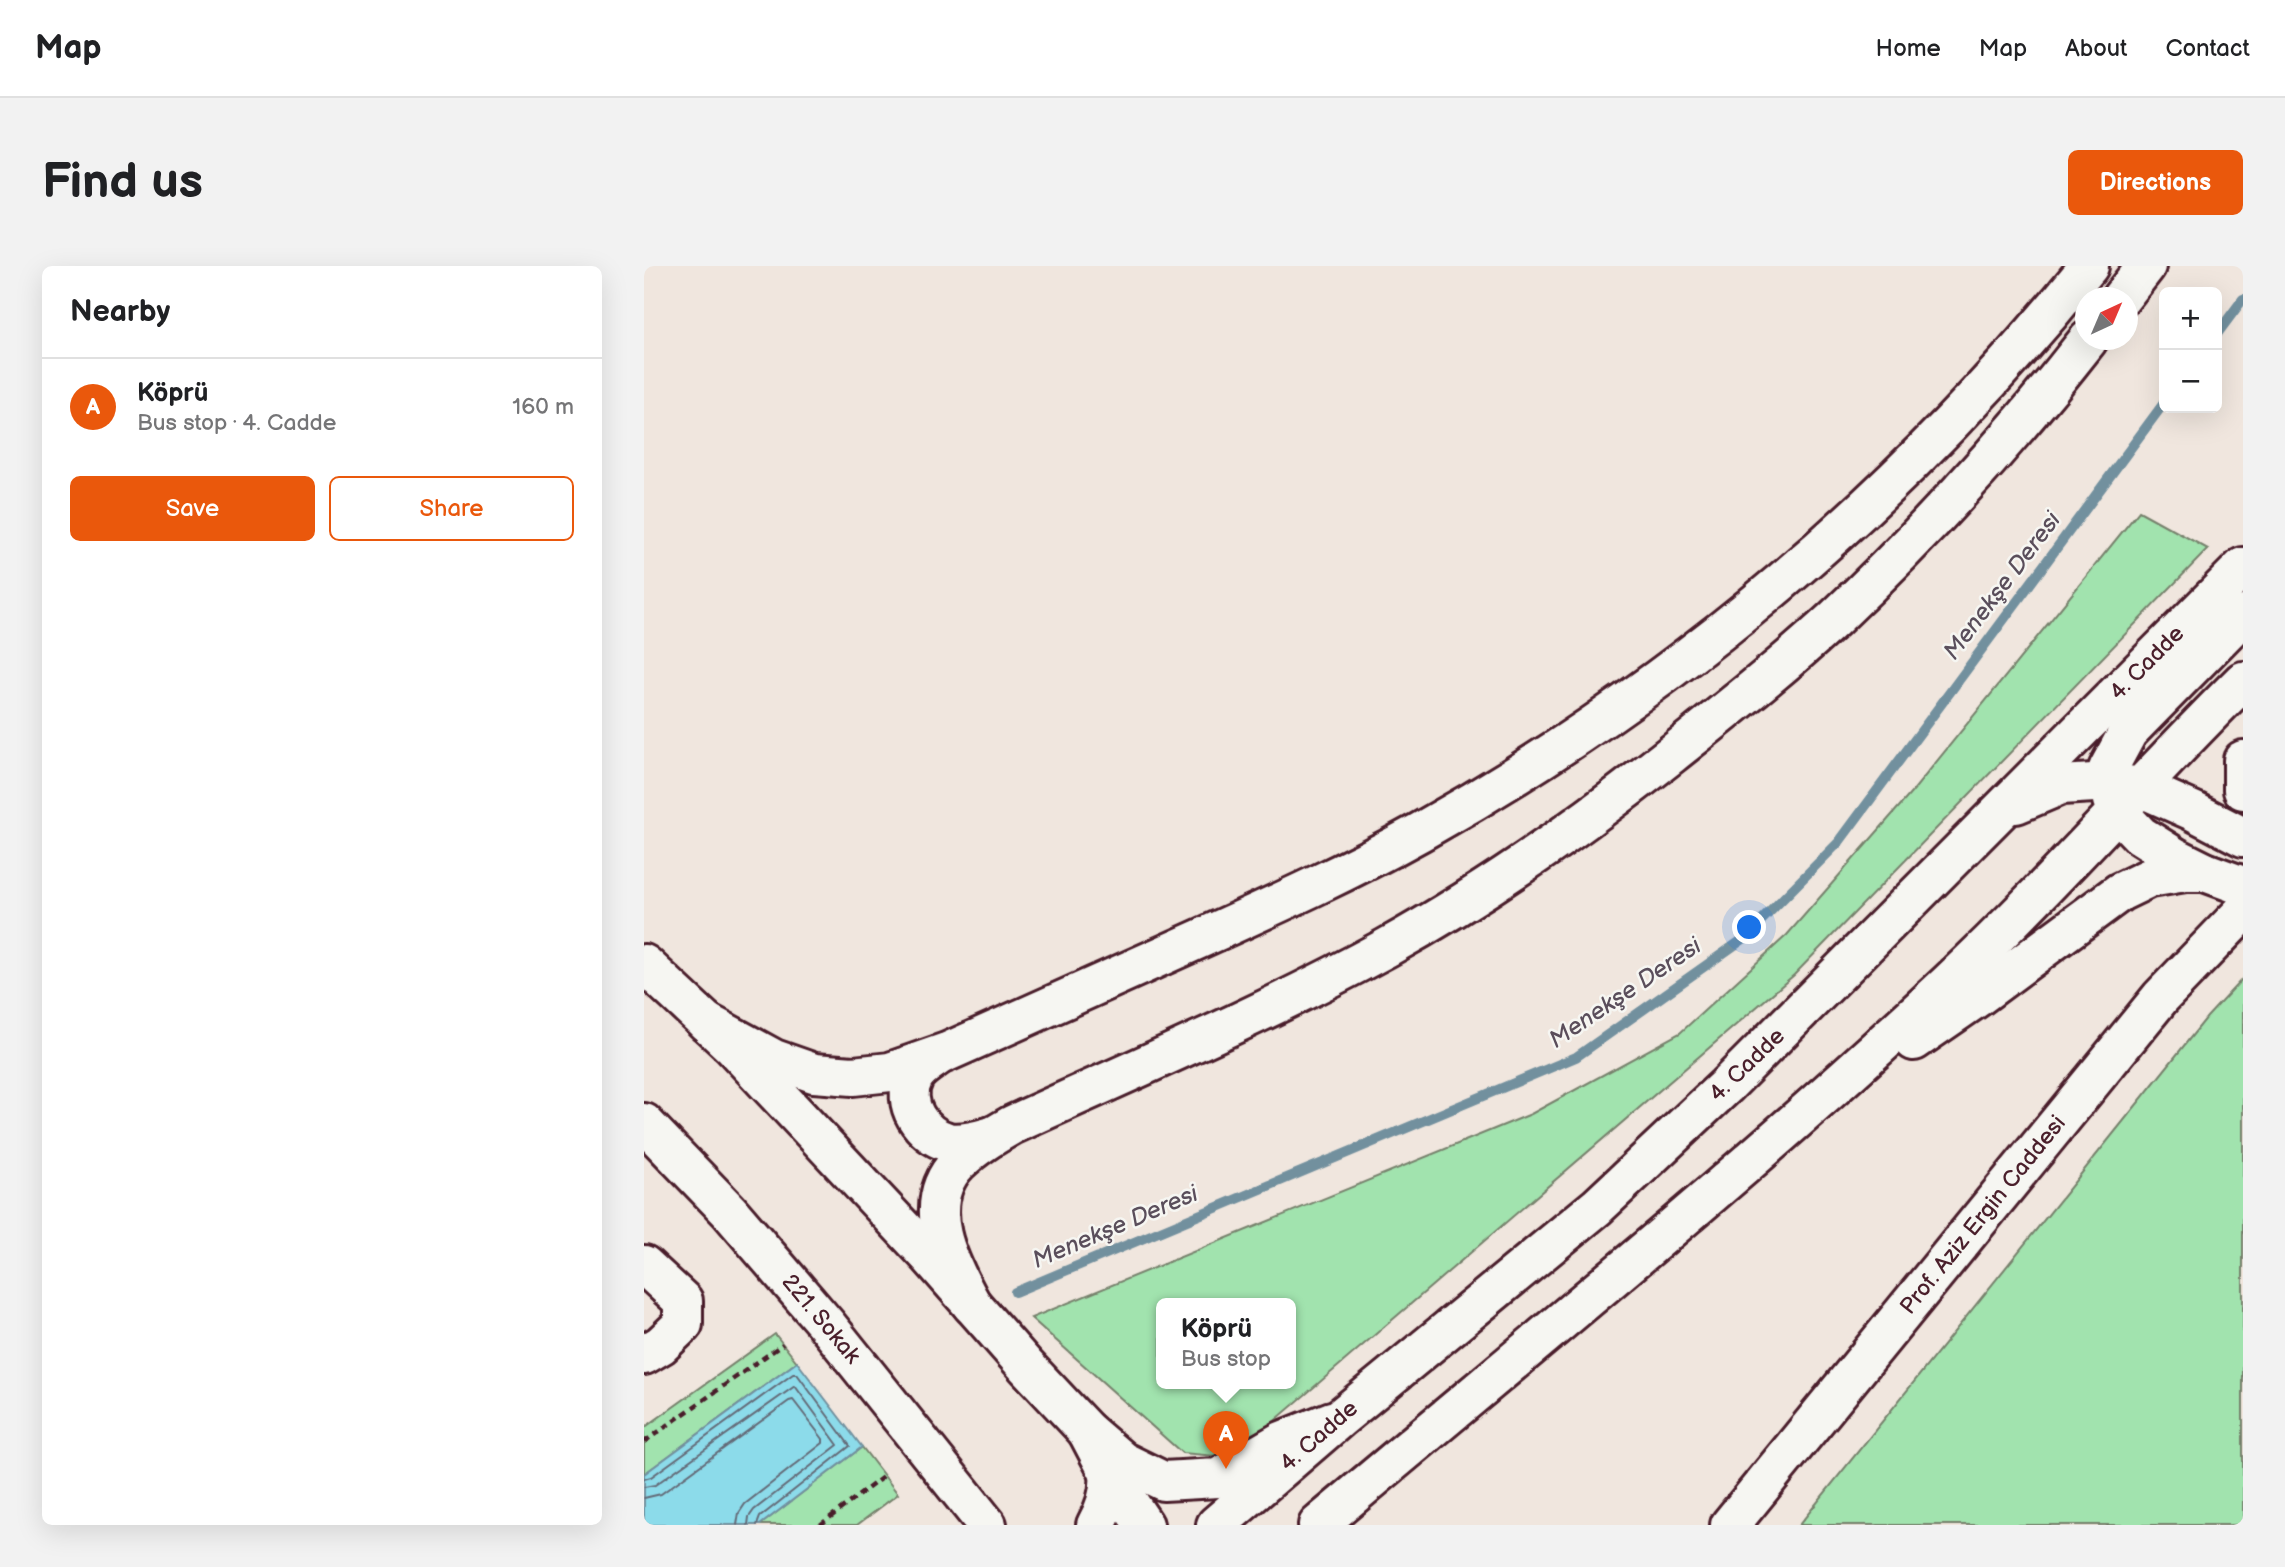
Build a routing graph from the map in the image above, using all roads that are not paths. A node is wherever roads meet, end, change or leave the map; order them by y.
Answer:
1 (2089, 266) edge
2 (2146, 266) edge
3 (2130, 287) edge
4 (2080, 350) edge
5 (2243, 567) edge
6 (2243, 615) edge
7 (2243, 681) edge
8 (2243, 760) edge
9 (2243, 790) edge
10 (2122, 793) junction
11 (2001, 811) junction
12 (2243, 837) edge
13 (2205, 872) junction
14 (2243, 886) edge
15 (2243, 912) edge
16 (644, 964) edge
17 (706, 1022) junction
18 (940, 1055) junction
19 (644, 1123) edge
20 (1788, 1127) junction
21 (992, 1136) junction
22 (644, 1265) edge
23 (972, 1305) junction
24 (644, 1355) edge
25 (1339, 1419) junction
26 (1087, 1431) junction
27 (1109, 1473) junction
28 (987, 1525) edge
29 (1096, 1525) edge
30 (1144, 1525) edge
31 (1216, 1525) edge
32 (1318, 1525) edge
33 (1730, 1525) edge

1 - 18 street
2 - 3 street
4 - 21 street
5 - 11 street, 4. Cadde
6 - 10 street
7 - 10 street
8 - 9 street
10 - 11 street
10 - 12 street
10 - 13 street
10 - 20 street
11 - 25 street, 4. Cadde
13 - 14 street
13 - 20 street
15 - 33 street, Prof. Aziz Ergin Caddesi
16 - 17 street
17 - 18 street
17 - 23 street
18 - 21 street
19 - 28 street, 221. Sokak
20 - 32 street
21 - 23 street
22 - 24 street
23 - 26 street
25 - 26 street
25 - 31 street, 4. Cadde
26 - 27 street
27 - 29 street
27 - 30 street

